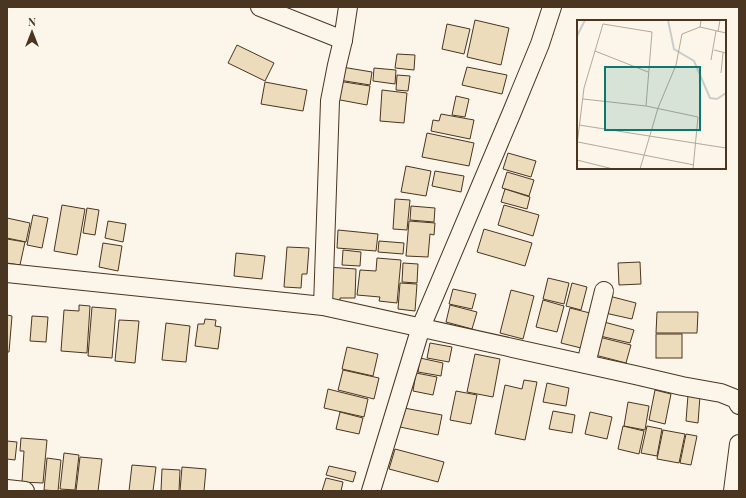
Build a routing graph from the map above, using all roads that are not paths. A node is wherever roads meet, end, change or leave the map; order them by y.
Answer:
1 (260, 7) edge
2 (348, 7) edge
3 (552, 7) edge
4 (343, 40) junction
5 (7, 273) edge
6 (604, 291) dead end
7 (324, 306) junction
8 (421, 327) junction
9 (586, 364) junction
10 (739, 405) edge
11 (739, 444) edge
12 (7, 489) edge
13 (25, 491) edge
14 (371, 491) edge
15 (733, 491) edge

1 - 4 street
2 - 4 street
3 - 8 street
4 - 7 street
5 - 7 street
6 - 9 street
7 - 8 street
8 - 9 street
8 - 14 street
9 - 10 street
11 - 15 street
12 - 13 street

